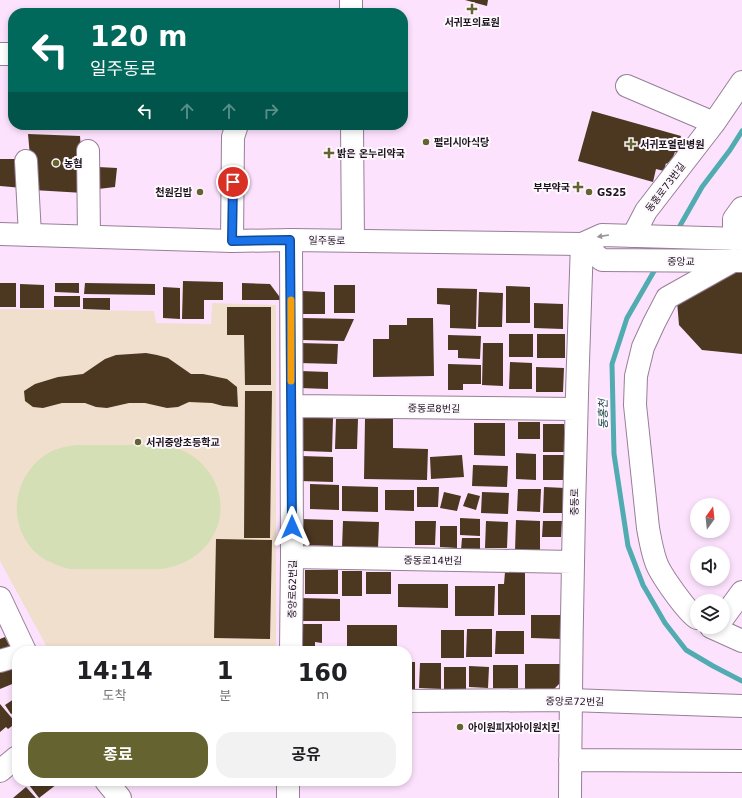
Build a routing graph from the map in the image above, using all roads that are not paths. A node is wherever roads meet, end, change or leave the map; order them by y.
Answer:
1 (742, 82) edge
2 (627, 86) dead end
3 (714, 123) junction
4 (235, 130) edge
5 (352, 130) edge
6 (88, 151) dead end
7 (26, 161) dead end
8 (742, 208) edge
9 (0, 234) edge
10 (30, 235) junction
11 (89, 236) junction
12 (643, 236) junction
13 (730, 239) edge
14 (290, 240) junction
15 (353, 240) junction
16 (232, 241) junction
17 (582, 244) junction
18 (729, 261) edge
19 (292, 406) junction
20 (576, 409) junction
21 (292, 557) junction
22 (573, 562) junction
23 (742, 592) edge
24 (0, 598) edge
25 (730, 608) edge
26 (690, 610) edge
27 (730, 633) edge
28 (742, 641) edge
29 (23, 646) edge
30 (291, 646) edge
31 (12, 657) edge
32 (0, 661) edge
33 (570, 700) junction
34 (412, 701) edge
35 (742, 706) edge
36 (570, 760) junction
37 (12, 761) edge
38 (742, 761) edge
39 (0, 771) edge
40 (110, 786) edge
41 (288, 786) edge
42 (120, 798) edge
43 (288, 798) edge
44 (570, 798) edge

1 - 3 street, 동홍로73번길
2 - 3 street
3 - 12 street, 동홍로73번길
4 - 16 street
5 - 15 street
6 - 11 street
7 - 10 street
8 - 13 street
9 - 10 street, 일주동로
10 - 11 street, 일주동로
11 - 16 street, 일주동로
12 - 13 street, 일주동로
12 -> 17 street, 일주동로
14 - 15 street, 일주동로
14 - 16 street, 일주동로
14 - 19 street, 중앙로62번길
15 - 17 street, 일주동로
17 - 18 street, 중앙교
17 - 20 street, 중동로
18 - 26 street
19 - 20 street, 중동로8번길
19 - 21 street, 중앙로62번길
20 - 22 street, 중동로
21 - 22 street, 중동로14번길
21 - 30 street, 중앙로62번길
22 - 33 street, 중동로
23 - 25 street
24 - 29 street
27 - 28 street
31 - 32 street
33 - 34 street, 중앙로72번길
33 - 35 street, 중앙로72번길
33 - 36 street, 중동로
36 - 38 street
36 - 44 street, 중동로
37 - 39 street
40 - 42 street
41 - 43 street

